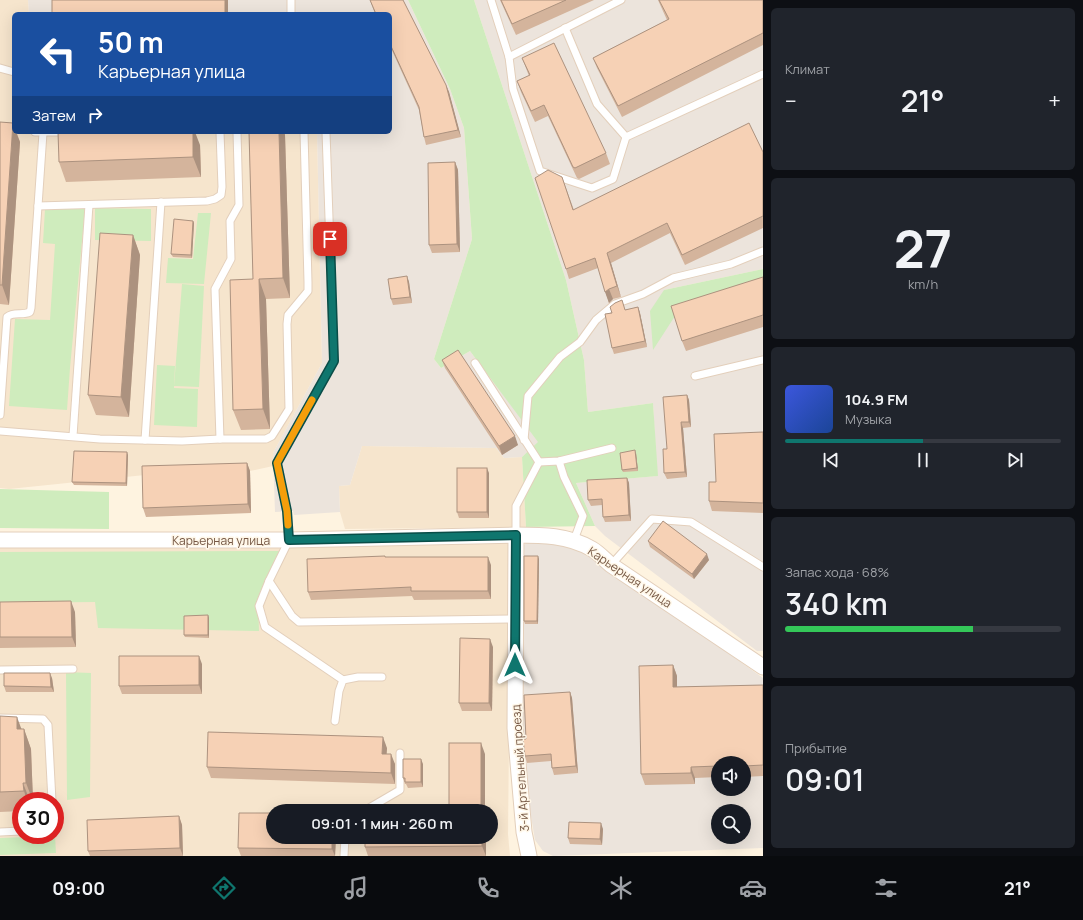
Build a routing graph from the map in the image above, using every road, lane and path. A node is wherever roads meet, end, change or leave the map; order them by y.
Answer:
1 (291, 0) edge
2 (491, 0) edge
3 (621, 0) edge
4 (291, 12) edge
5 (565, 28) junction
6 (509, 57) junction
7 (0, 68) edge
8 (12, 71) edge
9 (763, 74) edge
10 (43, 134) edge
11 (220, 134) edge
12 (237, 134) edge
13 (304, 134) edge
14 (326, 134) edge
15 (626, 137) junction
16 (161, 202) junction
17 (89, 205) junction
18 (38, 206) junction
19 (763, 252) edge
20 (763, 360) edge
21 (475, 363) dead end
22 (695, 376) dead end
23 (0, 415) edge
24 (0, 431) edge
25 (73, 436) junction
26 (220, 439) junction
27 (145, 440) junction
28 (524, 440) junction
29 (612, 448) dead end
30 (559, 461) junction
31 (539, 462) junction
32 (516, 535) junction
33 (0, 540) edge
34 (289, 540) junction
35 (574, 540) junction
36 (611, 565) junction
37 (763, 567) edge
38 (269, 581) junction
39 (515, 619) junction
40 (763, 667) edge
41 (73, 669) dead end
42 (0, 670) edge
43 (382, 677) dead end
44 (343, 680) junction
45 (0, 718) edge
46 (335, 721) dead end
47 (400, 753) dead end
48 (52, 792) edge
49 (376, 804) edge
50 (12, 831) edge
51 (0, 832) edge
52 (345, 844) edge
53 (344, 856) edge
54 (529, 856) edge

1 - 4 lane
2 - 6 lane
3 - 5 lane
5 - 6 lane
5 - 15 lane
6 - 15 lane
7 - 8 lane
9 - 15 lane
10 - 18 lane
11 - 16 lane
12 - 26 lane
13 - 26 lane
14 - 34 lane
16 - 17 lane
16 - 27 lane
17 - 18 lane
17 - 25 lane
18 - 23 lane
19 - 28 lane
20 - 22 lane
21 - 28 lane
24 - 25 lane
25 - 27 lane
26 - 27 lane
28 - 31 lane
29 - 30 lane
30 - 31 lane
30 - 35 lane
31 - 32 lane
32 - 34 street, Карьерная улица
32 - 35 street, Карьерная улица
32 - 39 street, 3-й Артельный проезд
33 - 34 street, Карьерная улица
34 - 38 lane
35 - 36 street, Карьерная улица
36 - 37 lane
36 - 40 street, Карьерная улица
38 - 39 lane
38 - 44 lane
39 - 54 street, 3-й Артельный проезд
41 - 42 lane
43 - 44 lane
44 - 46 lane
45 - 48 lane
47 - 49 lane
50 - 51 lane
52 - 53 lane

